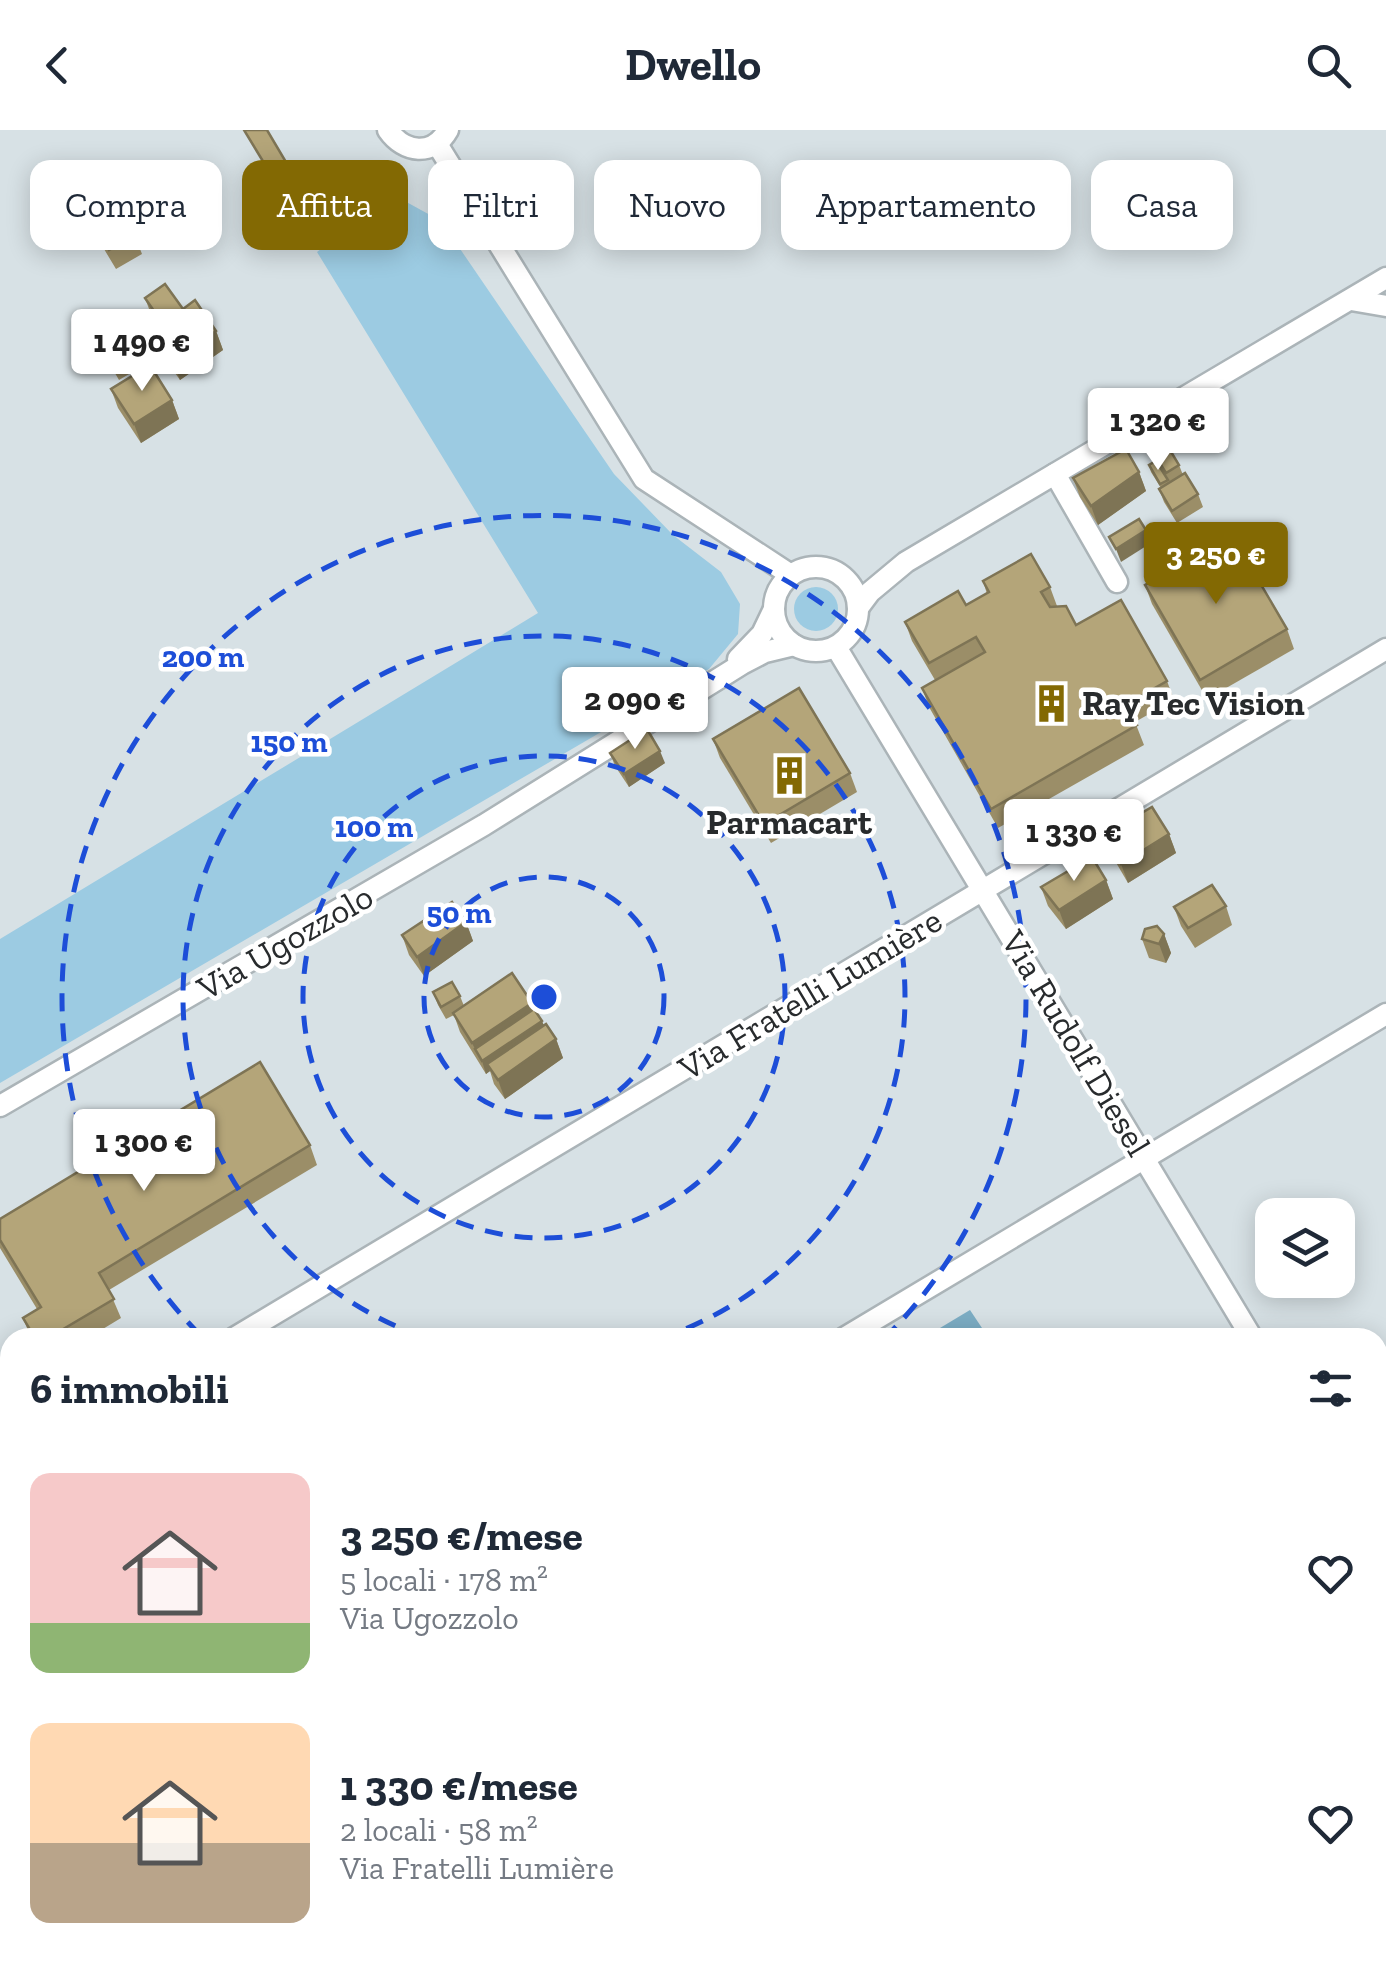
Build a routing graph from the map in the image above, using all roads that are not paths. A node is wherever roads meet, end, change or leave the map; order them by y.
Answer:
1 (388, 130) edge
2 (442, 137) edge
3 (1386, 278) edge
4 (1348, 300) junction
5 (1386, 306) edge
6 (1055, 474) junction
7 (906, 562) junction
8 (840, 574) junction
9 (791, 575) junction
10 (1116, 582) dead end
11 (774, 608) junction
12 (858, 608) junction
13 (794, 645) junction
14 (836, 646) junction
15 (1386, 649) edge
16 (720, 677) junction
17 (984, 890) junction
18 (1386, 1014) edge
19 (0, 1106) edge
20 (1145, 1159) junction
21 (251, 1328) edge
22 (861, 1328) edge
23 (1246, 1328) edge

1 - 2 street
2 - 9 street
3 - 4 street
4 - 5 street
4 - 6 street
6 - 7 street
6 - 10 street
7 - 8 street
7 - 12 street
8 - 9 street
8 - 12 street
9 - 11 street
11 - 13 street
11 - 16 street, Via Ugozzolo
12 - 14 street
13 - 14 street
13 - 16 street, Via Ugozzolo
14 - 17 street, Via Rudolf Diesel
15 - 17 street, Via Fratelli Lumière
16 - 19 street, Via Ugozzolo
17 - 20 street, Via Rudolf Diesel
17 - 21 street, Via Fratelli Lumière
18 - 20 street
20 - 22 street
20 - 23 street, Via Rudolf Diesel

